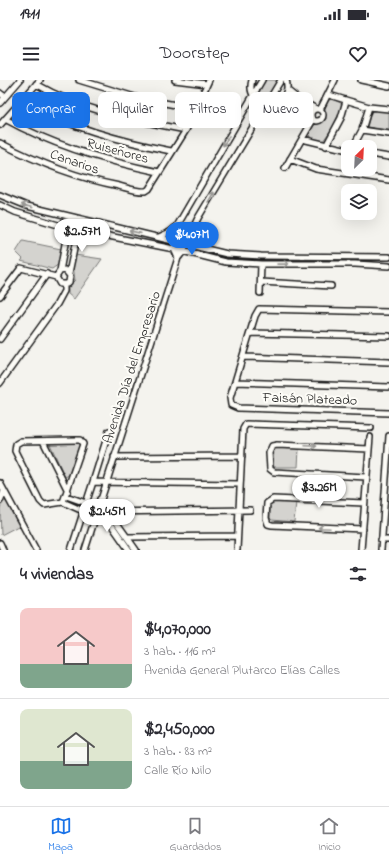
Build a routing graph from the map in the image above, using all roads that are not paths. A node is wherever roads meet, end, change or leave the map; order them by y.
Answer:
1 (20, 80) edge
2 (79, 80) edge
3 (175, 80) edge
4 (262, 80) edge
5 (282, 80) edge
6 (286, 80) edge
7 (335, 80) edge
8 (361, 80) edge
9 (183, 81) edge
10 (250, 81) edge
11 (38, 82) edge
12 (208, 82) edge
13 (389, 86) edge
14 (287, 90) joint
15 (29, 92) edge
16 (204, 92) edge
17 (252, 92) edge
18 (255, 92) edge
19 (274, 92) edge
20 (290, 92) edge
21 (0, 93) edge
22 (329, 96) junction
23 (5, 97) junction
24 (346, 101) junction
25 (249, 102) edge
26 (0, 103) edge
27 (175, 105) edge
28 (313, 106) edge
29 (369, 107) junction
30 (318, 109) junction
31 (389, 109) edge
32 (313, 111) edge
33 (12, 112) edge
34 (5, 119) junction
35 (313, 119) edge
36 (0, 125) edge
37 (81, 128) edge
38 (253, 128) edge
39 (308, 128) edge
40 (186, 130) joint
41 (362, 130) junction
42 (389, 134) edge
43 (302, 139) junction
44 (357, 140) edge
45 (0, 143) edge
46 (326, 146) junction
47 (341, 149) edge
48 (172, 151) junction
49 (377, 155) edge
50 (389, 157) edge
51 (290, 160) junction
52 (285, 168) dead end
53 (159, 172) junction
54 (389, 180) edge
55 (0, 195) edge
56 (0, 205) edge
57 (92, 222) junction
58 (61, 226) junction
59 (176, 226) junction
60 (68, 228) junction
61 (78, 230) junction
62 (192, 230) junction
63 (158, 237) junction
64 (174, 240) junction
65 (66, 242) junction
66 (75, 244) junction
67 (187, 244) junction
68 (201, 248) junction
69 (174, 249) junction
70 (184, 252) junction
71 (340, 256) junction
72 (389, 257) edge
73 (178, 258) junction
74 (261, 264) junction
75 (334, 264) junction
76 (389, 266) edge
77 (60, 271) junction
78 (69, 273) junction
79 (47, 274) junction
80 (56, 277) junction
81 (261, 282) junction
82 (64, 285) junction
83 (331, 286) dead end
84 (260, 293) dead end
85 (0, 296) edge
86 (389, 312) edge
87 (250, 333) junction
88 (389, 336) edge
89 (0, 339) edge
90 (244, 357) junction
91 (389, 362) edge
92 (235, 382) junction
93 (0, 383) edge
94 (389, 387) edge
95 (389, 413) edge
96 (371, 428) dead end
97 (110, 431) dead end
98 (370, 437) dead end
99 (389, 438) edge
100 (43, 441) junction
101 (369, 449) junction
102 (242, 456) junction
103 (114, 457) junction
104 (388, 463) edge
105 (366, 476) junction
106 (93, 482) junction
107 (0, 483) edge
108 (105, 484) junction
109 (240, 484) junction
110 (387, 489) edge
111 (4, 491) junction
112 (67, 494) junction
113 (100, 499) junction
114 (0, 501) edge
115 (63, 502) junction
116 (86, 503) junction
117 (364, 503) junction
118 (98, 506) junction
119 (83, 510) junction
120 (108, 510) junction
121 (239, 510) junction
122 (250, 510) dead end
123 (102, 512) junction
124 (386, 513) edge
125 (363, 529) junction
126 (237, 536) junction
127 (127, 537) junction
128 (381, 540) junction
129 (389, 540) edge
130 (0, 544) edge
131 (3, 550) edge
132 (36, 550) edge
133 (71, 550) edge
134 (85, 550) edge
135 (129, 550) edge
136 (136, 550) edge
137 (237, 550) edge
138 (361, 550) edge
139 (381, 550) edge

1 - 23 street
2 - 27 street
3 - 9 street
4 - 18 street
5 - 19 street, Avenida Día del Empresario
6 - 14 street
7 - 22 street
8 - 13 street
9 - 12 street
10 - 17 street
11 - 15 street
11 - 40 street
12 - 16 street
14 - 20 street
21 - 23 street
22 - 24 street
22 - 30 street
23 - 26 street
24 - 29 street
24 - 46 street
25 -> 59 street
28 - 30 street
29 - 31 street
29 - 41 street
30 - 32 street
30 - 35 street
33 - 34 street
34 - 36 street
34 - 53 street, Ruiseñores
37 - 48 street
62 -> 38 street, Avenida Día del Empresario
39 - 43 street
40 - 48 street
41 - 42 street
41 - 44 street
43 - 46 street
43 - 51 street
45 - 53 street, Canarios
46 - 47 street
48 - 53 street
49 - 50 street
51 - 52 street
51 - 54 street
57 -> 55 street
56 - 58 street
57 - 58 street
63 -> 57 street
58 - 60 street
59 - 63 street
59 - 64 street
60 - 61 street
60 - 65 street
61 - 66 street
61 - 69 street
62 - 67 street, Avenida Día del Empresario
62 - 68 street
63 - 64 street
64 - 67 street
64 - 69 street
65 - 66 street
65 - 77 street
66 - 78 street
67 - 68 street
67 - 70 street, Avenida Día del Empresario
68 - 71 street
69 - 70 street
69 - 73 street
70 - 73 street, Avenida Día del Empresario
70 - 74 street
71 - 72 street
71 - 75 street
73 - 103 street, Avenida Día del Empresario
74 -> 75 street
74 - 81 street
75 - 76 street
77 - 78 street
77 - 80 street
78 - 82 street
79 - 80 street
79 - 85 street
79 - 89 street
80 - 82 street
81 - 83 street
81 - 84 street
82 - 93 street
86 - 87 street
87 - 88 street
87 - 90 street
90 - 91 street
90 - 92 street
92 - 94 street
92 - 95 street, Faisán Plateado
96 - 102 street
97 - 106 street
98 - 101 street
99 - 104 street
100 - 112 street
100 - 112 street
100 - 115 street
101 - 105 street
105 -> 101 street
102 - 103 street
102 - 109 street
103 - 108 street, Avenida Día del Empresario
104 - 110 street
105 - 117 street
106 - 108 street
106 - 116 street
107 - 111 street
108 - 109 street
108 - 113 street, Avenida Día del Empresario
109 - 121 street
110 - 124 street
111 - 114 street
111 - 132 street
112 - 115 street
112 - 116 street
113 - 118 street, Avenida Día del Empresario
113 - 120 street
115 - 119 street
116 - 119 street
117 - 125 street
125 -> 117 street
118 - 123 street
118 - 134 street, Avenida Día del Empresario
119 - 133 street
120 - 121 street
120 - 123 street
120 - 127 street
121 - 122 street
121 - 126 street
123 - 135 street
124 - 128 street
125 - 138 street
126 - 127 street
126 - 137 street
127 - 136 street
128 - 129 street
128 - 139 street
130 - 131 street

